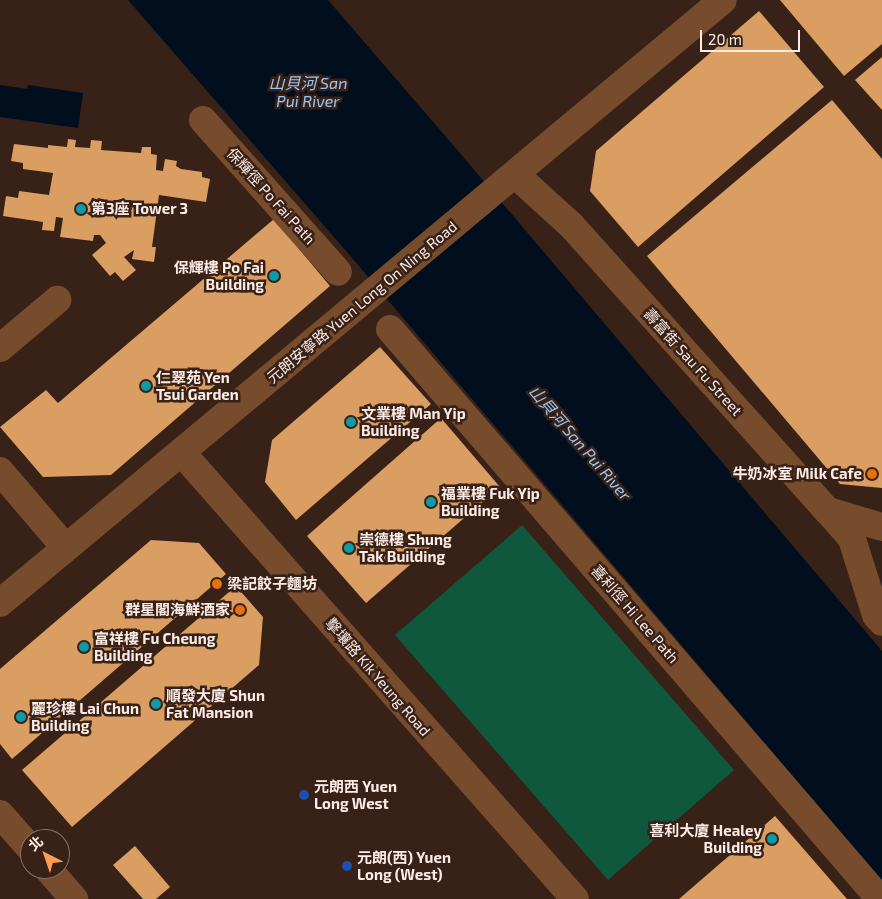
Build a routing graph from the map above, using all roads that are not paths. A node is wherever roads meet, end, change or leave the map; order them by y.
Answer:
1 (723, 0) edge
2 (203, 120) dead end
3 (512, 178) junction
4 (338, 272) dead end
5 (57, 300) dead end
6 (390, 329) dead end
7 (0, 348) edge
8 (182, 453) junction
9 (0, 472) edge
10 (828, 511) junction
11 (882, 527) edge
12 (66, 547) junction
13 (0, 603) edge
14 (882, 622) edge
15 (0, 814) edge
16 (20, 837) edge
17 (57, 879) edge
18 (74, 899) edge
19 (575, 899) edge
20 (880, 899) edge

1 - 3 street, 元朗安寧路 Yuen Long On Ning Road
2 - 4 street, 保輝徑 Po Fai Path
3 - 8 street, 元朗安寧路 Yuen Long On Ning Road
3 - 10 street, 壽富街 Sau Fu Street
5 - 7 street
6 - 20 street, 喜利徑 Hi Lee Path
8 - 12 street, 元朗安寧路 Yuen Long On Ning Road
8 - 19 street, 擊壤路 Kik Yeung Road
9 - 12 street
10 - 11 street
10 - 14 street, 壽富街 Sau Fu Street
12 - 13 street, 元朗安寧路 Yuen Long On Ning Road
15 - 16 street
17 - 18 street

